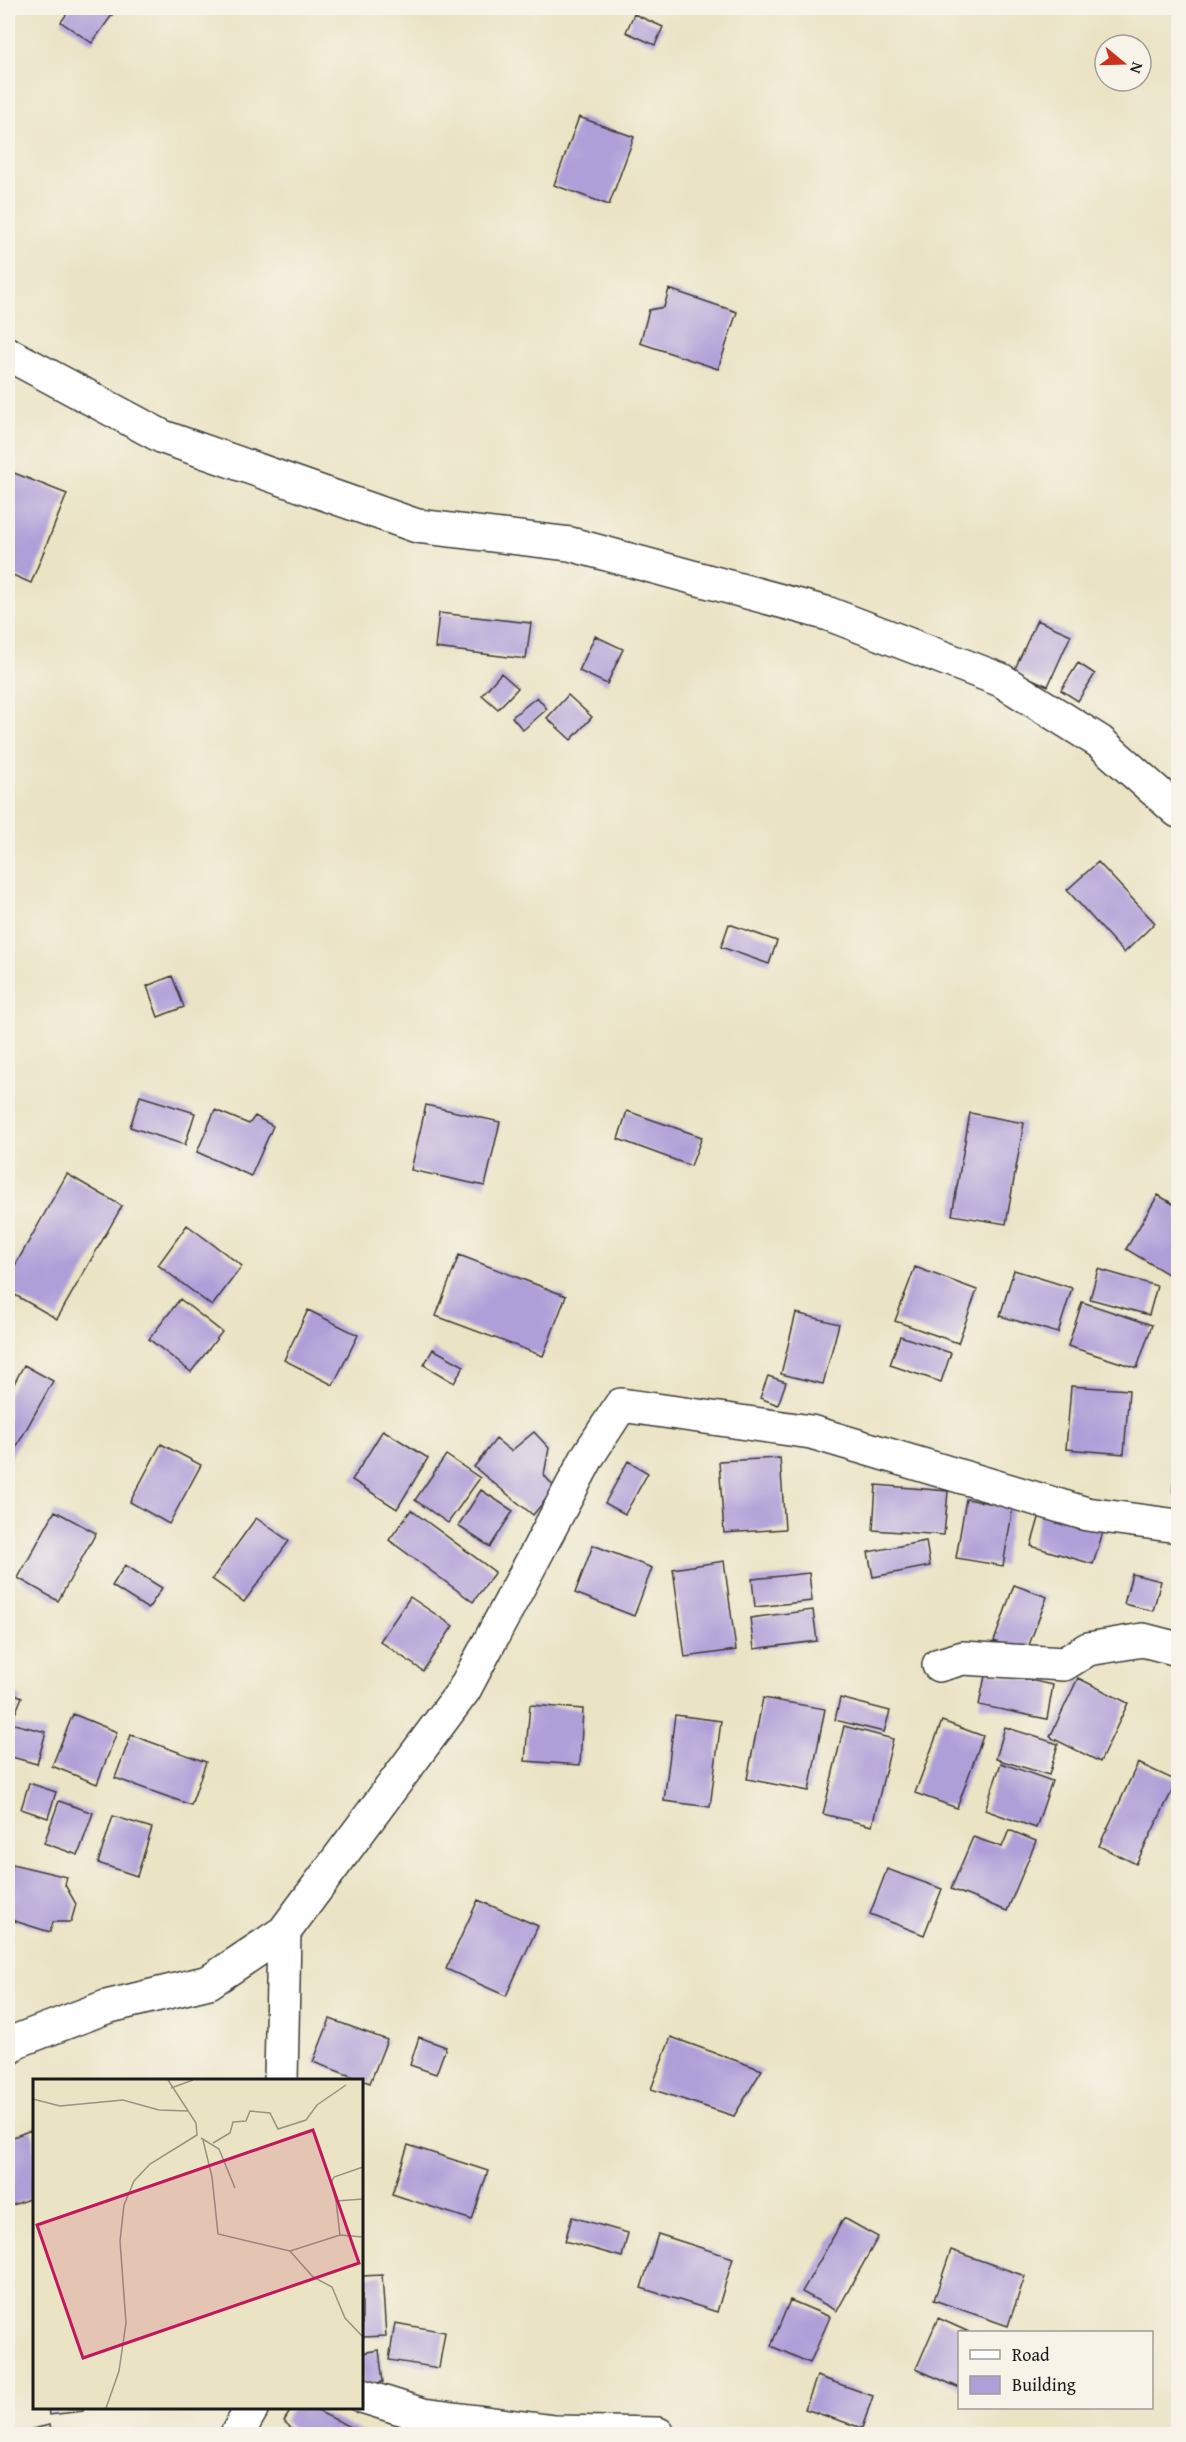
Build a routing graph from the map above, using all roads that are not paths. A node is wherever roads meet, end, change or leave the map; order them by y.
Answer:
1 (8, 354) edge
2 (1179, 811) edge
3 (1179, 1526) edge
4 (1179, 1649) edge
5 (939, 1665) dead end
6 (284, 1932) junction
7 (8, 2049) edge
8 (281, 2079) edge
9 (363, 2396) edge
10 (251, 2409) edge
11 (554, 2433) edge
12 (237, 2434) edge
13 (658, 2434) edge

1 - 2 street
3 - 6 street
4 - 5 street
6 - 7 street
6 - 8 street
9 - 11 street
10 - 12 street
11 - 13 street

